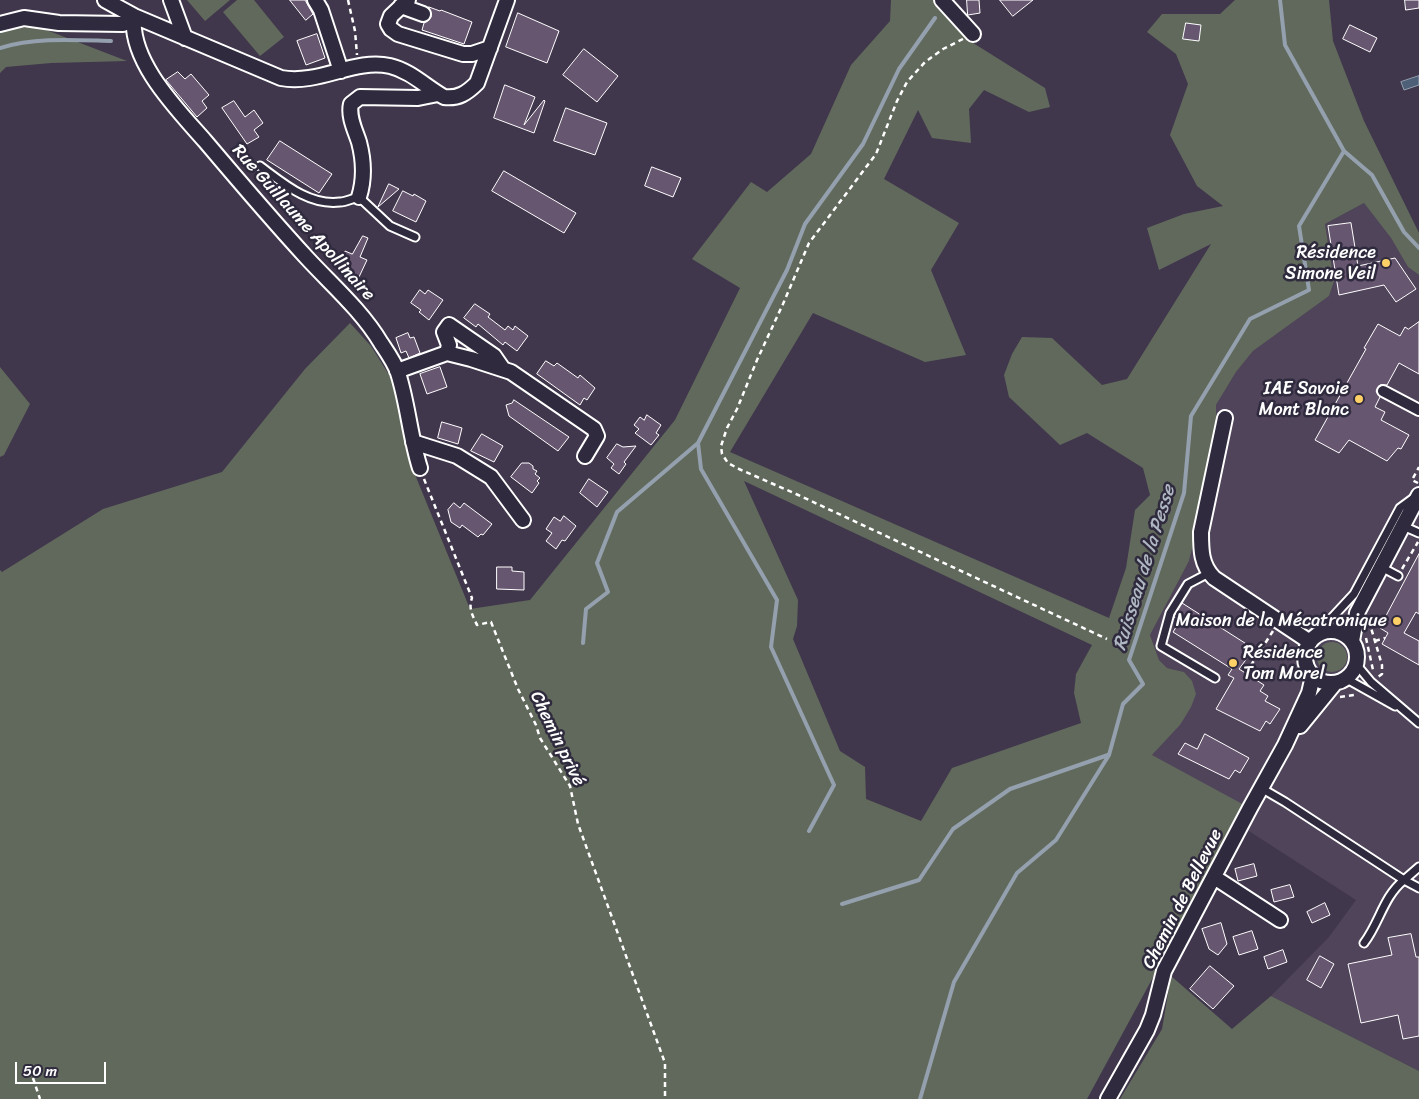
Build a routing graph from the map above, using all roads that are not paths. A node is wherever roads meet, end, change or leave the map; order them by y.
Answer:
1 (105, 0) edge
2 (170, 0) edge
3 (315, 0) edge
4 (507, 0) edge
5 (942, 0) edge
6 (405, 3) edge
7 (423, 14) dead end
8 (134, 16) junction
9 (0, 24) edge
10 (973, 34) road end
11 (185, 38) junction
12 (490, 48) junction
13 (341, 71) junction
14 (438, 94) junction
15 (260, 166) dead end
16 (359, 196) junction
17 (415, 237) dead end
18 (447, 353) junction
19 (503, 369) junction
20 (398, 371) junction
21 (1383, 391) dead end
22 (1419, 410) edge
23 (1224, 418) dead end
24 (413, 442) junction
25 (585, 456) dead end
26 (420, 468) road end
27 (1419, 494) edge
28 (523, 520) dead end
29 (1403, 526) junction
30 (1419, 534) edge
31 (1381, 567) junction
32 (1209, 573) junction
33 (1398, 576) road end
34 (1361, 618) junction
35 (1335, 631) junction
36 (1312, 639) junction
37 (1352, 641) junction
38 (1356, 664) junction
39 (1313, 676) junction
40 (1215, 678) dead end
41 (1340, 681) junction
42 (1415, 718) edge
43 (1285, 745) junction
44 (1261, 788) junction
45 (1419, 867) edge
46 (1214, 877) junction
47 (1404, 880) junction
48 (1419, 888) edge
49 (1280, 920) dead end
50 (1364, 943) dead end
51 (1108, 1099) edge

1 - 8 street
2 - 11 street
3 - 13 street
4 - 12 street
5 - 10 street
6 - 7 street
6 - 12 street
8 - 9 street
8 - 11 street
8 - 20 street, Rue Guillaume Apollinaire
11 - 13 street
12 - 14 street
13 - 14 street
14 - 16 street
15 - 16 lane
16 - 17 lane
18 - 19 street
18 - 19 street
18 - 20 street
19 - 25 street
20 - 24 street, Rue Guillaume Apollinaire
21 - 22 street
23 - 32 street
24 - 26 street, Rue Guillaume Apollinaire
24 - 28 street
27 - 29 street
27 - 36 lane
29 - 30 lane
29 - 31 street
31 - 33 lane
31 - 34 street
32 - 36 street
32 - 40 lane
34 - 35 street
34 - 37 street
35 - 36 street
35 - 37 street
36 - 39 street
37 - 38 street
38 - 41 street
38 - 42 lane
39 - 41 street
39 - 43 street, Chemin de Bellevue
41 - 42 lane
41 - 43 street, Chemin de Bellevue
43 - 44 street, Chemin de Bellevue
44 - 46 street, Chemin de Bellevue
44 - 47 lane
45 - 47 lane
46 - 49 street
46 - 51 street, Chemin de Bellevue
47 - 48 lane
47 - 50 lane

